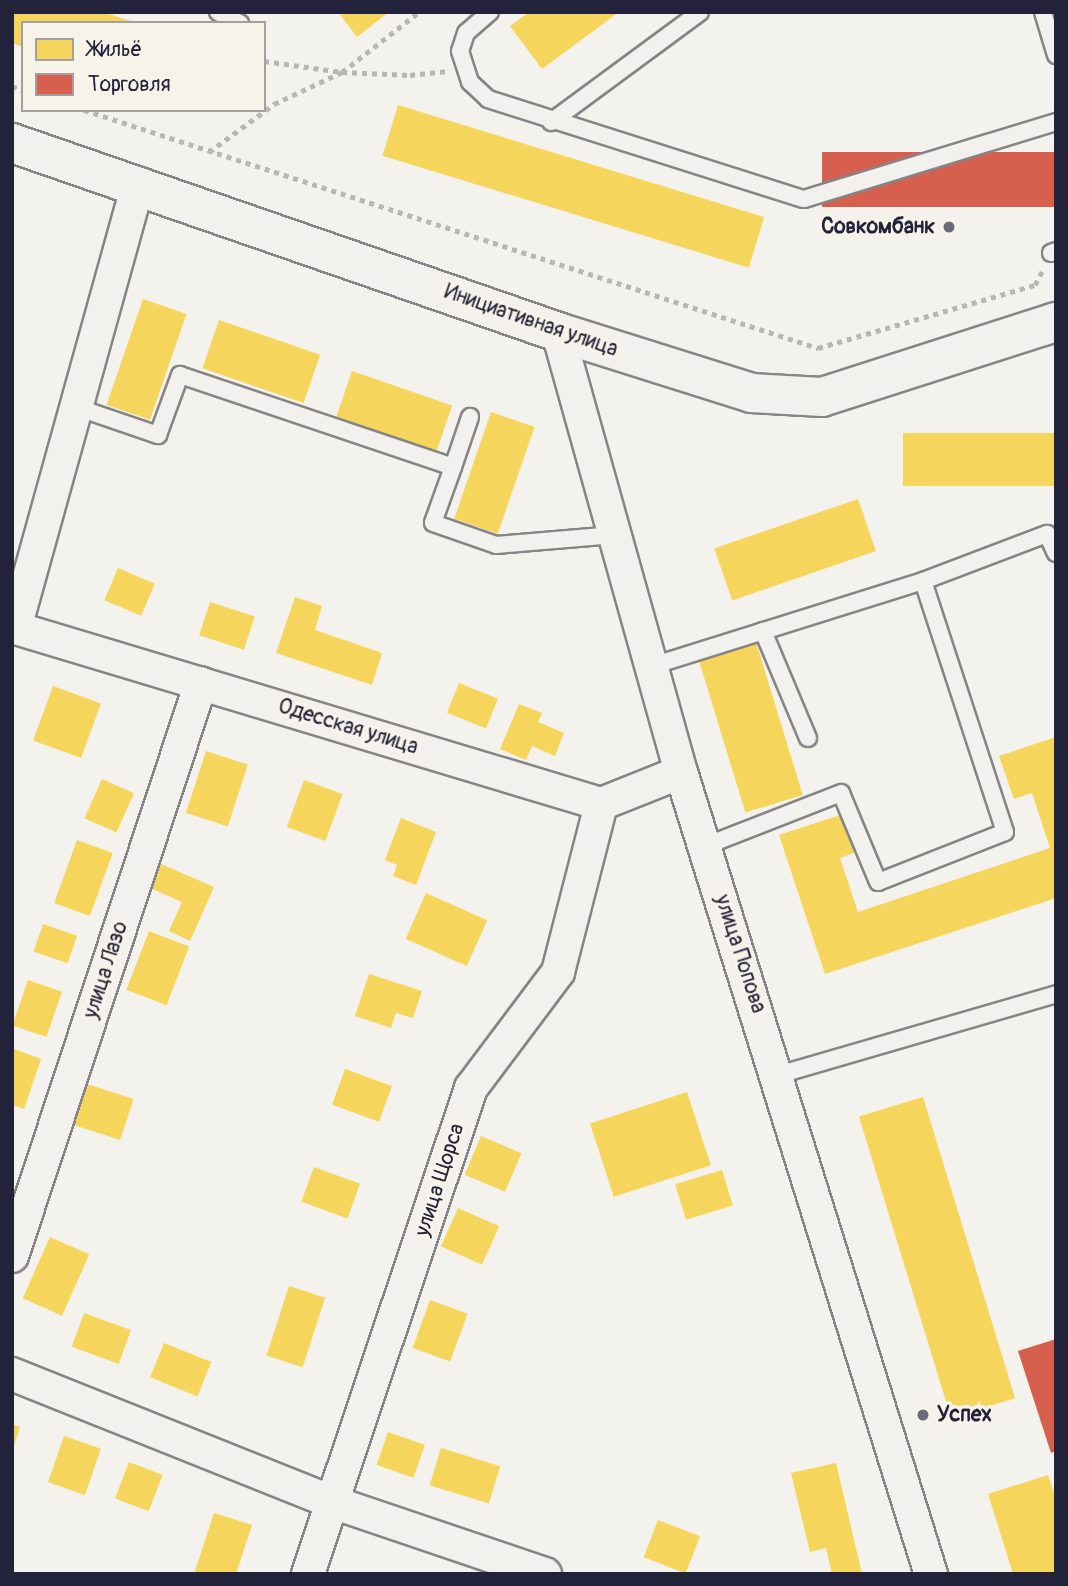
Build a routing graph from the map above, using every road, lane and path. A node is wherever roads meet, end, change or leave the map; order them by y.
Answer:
1 (218, 12) edge
2 (419, 12) edge
3 (490, 12) edge
4 (700, 12) edge
5 (1043, 12) edge
6 (236, 21) edge
7 (1056, 55) edge
8 (266, 61) edge
9 (463, 69) junction
10 (342, 72) junction
11 (266, 110) edge
12 (90, 112) edge
13 (263, 112) edge
14 (551, 122) junction
15 (1056, 122) edge
16 (12, 143) edge
17 (208, 152) junction
18 (138, 184) junction
19 (1053, 252) edge
20 (1056, 322) edge
21 (558, 332) junction
22 (76, 407) junction
23 (470, 417) dead end
24 (453, 467) junction
25 (615, 535) junction
26 (1056, 553) edge
27 (923, 581) junction
28 (14, 627) edge
29 (763, 631) junction
30 (652, 666) junction
31 (201, 683) junction
32 (808, 738) dead end
33 (681, 772) junction
34 (601, 804) junction
35 (705, 846) junction
36 (1056, 994) edge
37 (778, 1075) junction
38 (12, 1256) edge
39 (12, 1374) edge
40 (332, 1502) junction
41 (308, 1574) edge
42 (545, 1574) edge
43 (931, 1574) edge

1 - 6 lane
2 - 10 path
3 - 9 lane
4 - 14 lane
5 - 7 lane
8 - 10 path
9 - 10 path
9 - 14 lane
10 - 11 path
12 - 17 path
13 - 17 path
14 - 15 lane
16 - 18 main road, Инициативная улица
17 - 19 path
18 - 21 main road, Инициативная улица
18 - 22 street
20 - 21 main road, Инициативная улица
21 - 25 street, улица Попова
22 - 24 lane
22 - 28 street
23 - 24 lane
24 - 25 lane
25 - 30 street, улица Попова
26 - 27 lane
27 - 29 lane
27 - 35 lane
28 - 31 street, Одесская улица
29 - 30 lane
29 - 32 lane
30 - 33 street, улица Попова
31 - 34 street, Одесская улица
31 - 38 street, улица Лазо
33 - 34 street
33 - 35 street, улица Попова
34 - 40 street, улица Щорса
35 - 37 street, улица Попова
36 - 37 lane
37 - 43 street, улица Попова
39 - 40 street
40 - 41 street, улица Щорса
40 - 42 street

